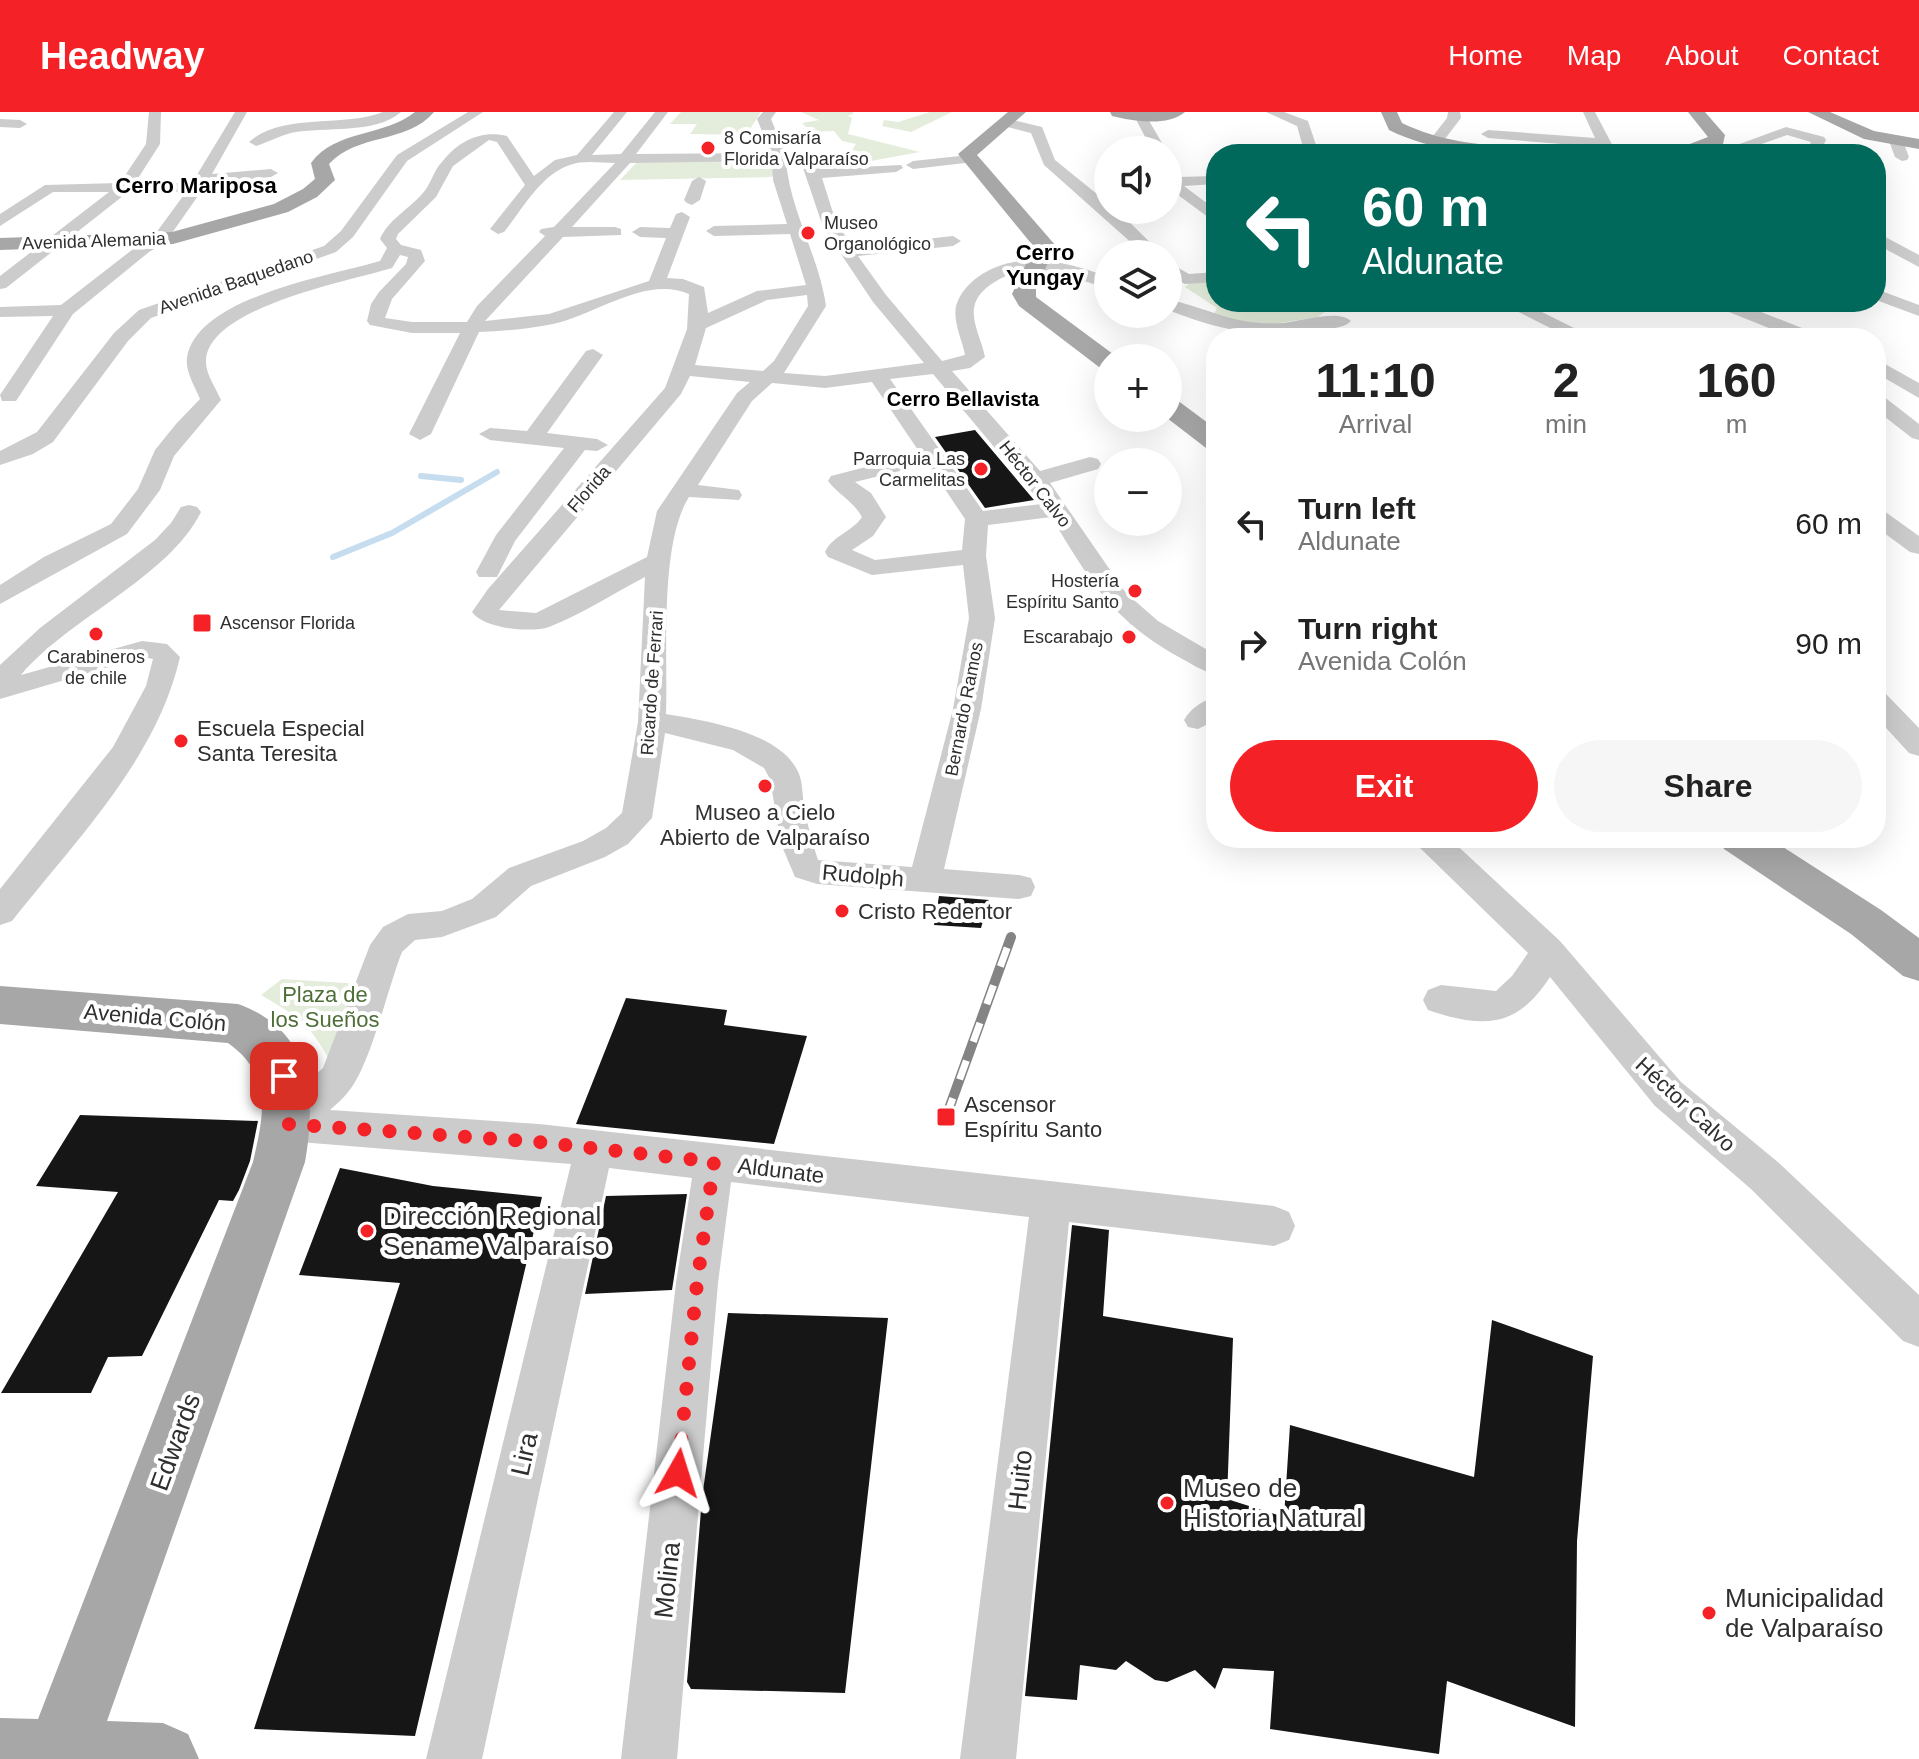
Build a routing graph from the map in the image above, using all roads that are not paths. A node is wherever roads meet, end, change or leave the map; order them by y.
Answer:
1 (155, 112) edge
2 (348, 112) edge
3 (395, 112) edge
4 (426, 112) edge
5 (477, 112) edge
6 (621, 112) edge
7 (662, 112) edge
8 (770, 112) edge
9 (1118, 112) edge
10 (1177, 112) edge
11 (1272, 112) edge
12 (1389, 112) edge
13 (1454, 112) edge
14 (1696, 112) edge
15 (1816, 112) edge
16 (1140, 114) edge
17 (248, 117) edge
18 (1011, 117) edge
19 (0, 123) edge
20 (20, 124) dead end
21 (337, 124) junction
22 (1596, 130) edge
23 (1152, 136) edge
24 (1436, 141) junction
25 (256, 142) dead end
26 (1309, 144) edge
27 (1448, 144) edge
28 (1481, 144) edge
29 (1706, 144) edge
30 (1748, 144) edge
31 (1817, 144) edge
32 (1919, 144) edge
33 (582, 158) junction
34 (627, 159) junction
35 (969, 159) junction
36 (913, 165) dead end
37 (896, 168) dead end
38 (781, 169) junction
39 (846, 171) junction
40 (271, 173) dead end
41 (1182, 173) edge
42 (814, 176) junction
43 (1206, 178) edge
44 (698, 181) dead end
45 (1182, 182) edge
46 (199, 183) junction
47 (533, 185) junction
48 (126, 186) junction
49 (855, 189) dead end
50 (1094, 189) edge
51 (1082, 190) junction
52 (692, 200) dead end
53 (1206, 208) edge
54 (0, 221) edge
55 (829, 222) junction
56 (796, 227) junction
57 (714, 231) dead end
58 (558, 232) junction
59 (615, 232) dead end
60 (640, 232) dead end
61 (159, 240) junction
62 (1139, 240) edge
63 (953, 241) dead end
64 (0, 244) edge
65 (53, 244) junction
66 (1886, 245) edge
67 (395, 248) junction
68 (849, 252) junction
69 (1886, 257) edge
70 (1038, 264) junction
71 (1914, 266) edge
72 (863, 273) junction
73 (1094, 277) edge
74 (1182, 277) edge
75 (1206, 278) edge
76 (823, 279) junction
77 (0, 284) edge
78 (656, 286) junction
79 (1886, 298) edge
80 (1182, 309) edge
81 (66, 310) junction
82 (1919, 311) edge
83 (0, 312) edge
84 (1331, 312) edge
85 (1529, 312) edge
86 (1719, 312) edge
87 (1740, 312) edge
88 (1749, 313) joint
89 (697, 325) junction
90 (1919, 325) edge
91 (1243, 328) edge
92 (1302, 328) edge
93 (1564, 328) edge
94 (1743, 328) edge
95 (1786, 328) edge
96 (470, 333) junction
97 (441, 344) dead end
98 (1094, 351) edge
99 (593, 355) dead end
100 (940, 367) junction
101 (684, 370) junction
102 (1886, 371) edge
103 (770, 376) junction
104 (878, 376) junction
105 (1919, 392) edge
106 (75, 396) junction
107 (4, 397) edge
108 (1886, 407) edge
109 (1182, 416) edge
110 (1915, 427) edge
111 (420, 434) dead end
112 (490, 434) dead end
113 (1206, 434) edge
114 (534, 437) junction
115 (625, 447) junction
116 (575, 449) dead end
117 (933, 456) junction
118 (0, 458) edge
119 (1090, 464) dead end
120 (1035, 480) junction
121 (683, 490) junction
122 (731, 495) dead end
123 (1057, 509) junction
124 (189, 512) dead end
125 (977, 519) junction
126 (1886, 523) edge
127 (525, 529) dead end
128 (552, 531) junction
129 (1919, 547) edge
130 (974, 556) junction
131 (658, 561) junction
132 (488, 572) dead end
133 (0, 596) edge
134 (1206, 660) edge
135 (0, 683) edge
136 (0, 690) edge
137 (645, 706) junction
138 (1886, 711) edge
139 (1919, 746) edge
140 (1440, 848) edge
141 (1753, 848) edge
142 (925, 880) junction
143 (1019, 887) dead end
144 (0, 912) edge
145 (1548, 951) junction
146 (1919, 963) edge
147 (1441, 1000) dead end
148 (0, 1005) edge
149 (287, 1124) junction
150 (594, 1148) junction
151 (714, 1162) junction
152 (1051, 1201) junction
153 (1274, 1226) dead end
154 (1919, 1325) edge
155 (39, 1756) edge
156 (163, 1759) edge
157 (454, 1759) edge
158 (649, 1759) edge
159 (988, 1759) edge

1 - 48 street
2 - 21 street
3 - 21 street
4 - 61 main road, Avenida Alemania
5 - 106 street, Avenida Baquedano
6 - 33 street
7 - 34 street
8 - 38 street
9 - 16 main road
10 - 16 main road
11 - 26 street
12 - 24 main road
13 - 24 street
14 - 29 main road
15 - 32 main road
16 - 23 street
17 - 46 street
18 - 35 main road
18 - 51 street
19 - 20 street
21 - 25 street
22 - 28 street
24 - 27 main road
30 - 31 street
33 - 34 street
33 - 47 street
34 - 38 street
34 - 58 street
35 - 36 street
35 - 70 main road
37 - 39 street
38 - 42 street
38 - 42 street, Héctor Calvo
38 - 56 street
39 - 42 street
39 - 49 street
40 - 46 street
41 - 43 street
42 - 55 street, Héctor Calvo
44 - 52 street
45 - 53 street
46 - 48 street
46 - 61 street
47 - 58 street
47 - 67 street
48 - 54 street
48 - 65 street
50 - 51 street
51 - 62 street
55 - 56 street
55 - 68 street, Héctor Calvo
56 - 57 street
56 - 76 street
58 - 59 street
58 - 96 street
60 - 78 street
61 - 65 main road, Avenida Alemania
61 - 81 street
63 - 68 street
64 - 65 main road, Avenida Alemania
65 - 77 street
66 - 71 street
67 - 96 street
67 - 133 street
68 - 72 street, Héctor Calvo
69 - 71 street
70 - 73 street
70 - 98 main road
70 - 100 street
72 - 76 street
72 - 100 street, Héctor Calvo
74 - 75 street
76 - 89 street
76 - 103 street, Ricardo de Ferrari
78 - 89 street, Florida
78 - 96 street
79 - 82 street
80 - 91 street
81 - 83 street
81 - 107 street
82 - 90 street
84 - 92 street
85 - 93 street
86 - 94 street
87 - 88 street
88 - 95 street
89 - 101 street, Florida
96 - 97 street
96 - 111 street
99 - 114 street
100 - 104 street
100 - 120 street, Héctor Calvo
101 - 103 street
101 - 115 street, Florida
102 - 105 street
103 - 104 street
103 - 121 street, Ricardo de Ferrari
104 - 117 street
106 - 107 street
106 - 118 street, Avenida Baquedano
108 - 110 street
109 - 113 main road
112 - 114 street
114 - 115 street
115 - 128 street, Florida
116 - 132 street
117 - 125 street
117 - 130 street
119 - 120 street
120 - 123 street, Héctor Calvo
121 - 122 street
121 - 131 street, Ricardo de Ferrari
123 - 125 street
123 - 134 street, Héctor Calvo
124 - 135 street
125 - 130 street, Bernardo Ramos
126 - 129 street
127 - 128 street
128 - 131 street, Florida
130 - 142 street, Bernardo Ramos
131 - 137 street, Ricardo de Ferrari
136 - 144 street
137 - 142 street, Rudolph
137 - 149 street, Ricardo de Ferrari
138 - 139 street
140 - 145 street, Héctor Calvo
141 - 146 main road
142 - 143 street, Rudolph
145 - 147 street
145 - 154 street, Héctor Calvo
148 - 149 main road, Avenida Colón
149 - 150 street, Aldunate
149 - 155 main road, Edwards
150 - 151 street, Aldunate
150 - 157 street, Lira
151 - 152 street, Aldunate
151 - 158 street, Molina
152 - 153 street, Aldunate
152 - 159 street, Huito
155 - 156 main road

